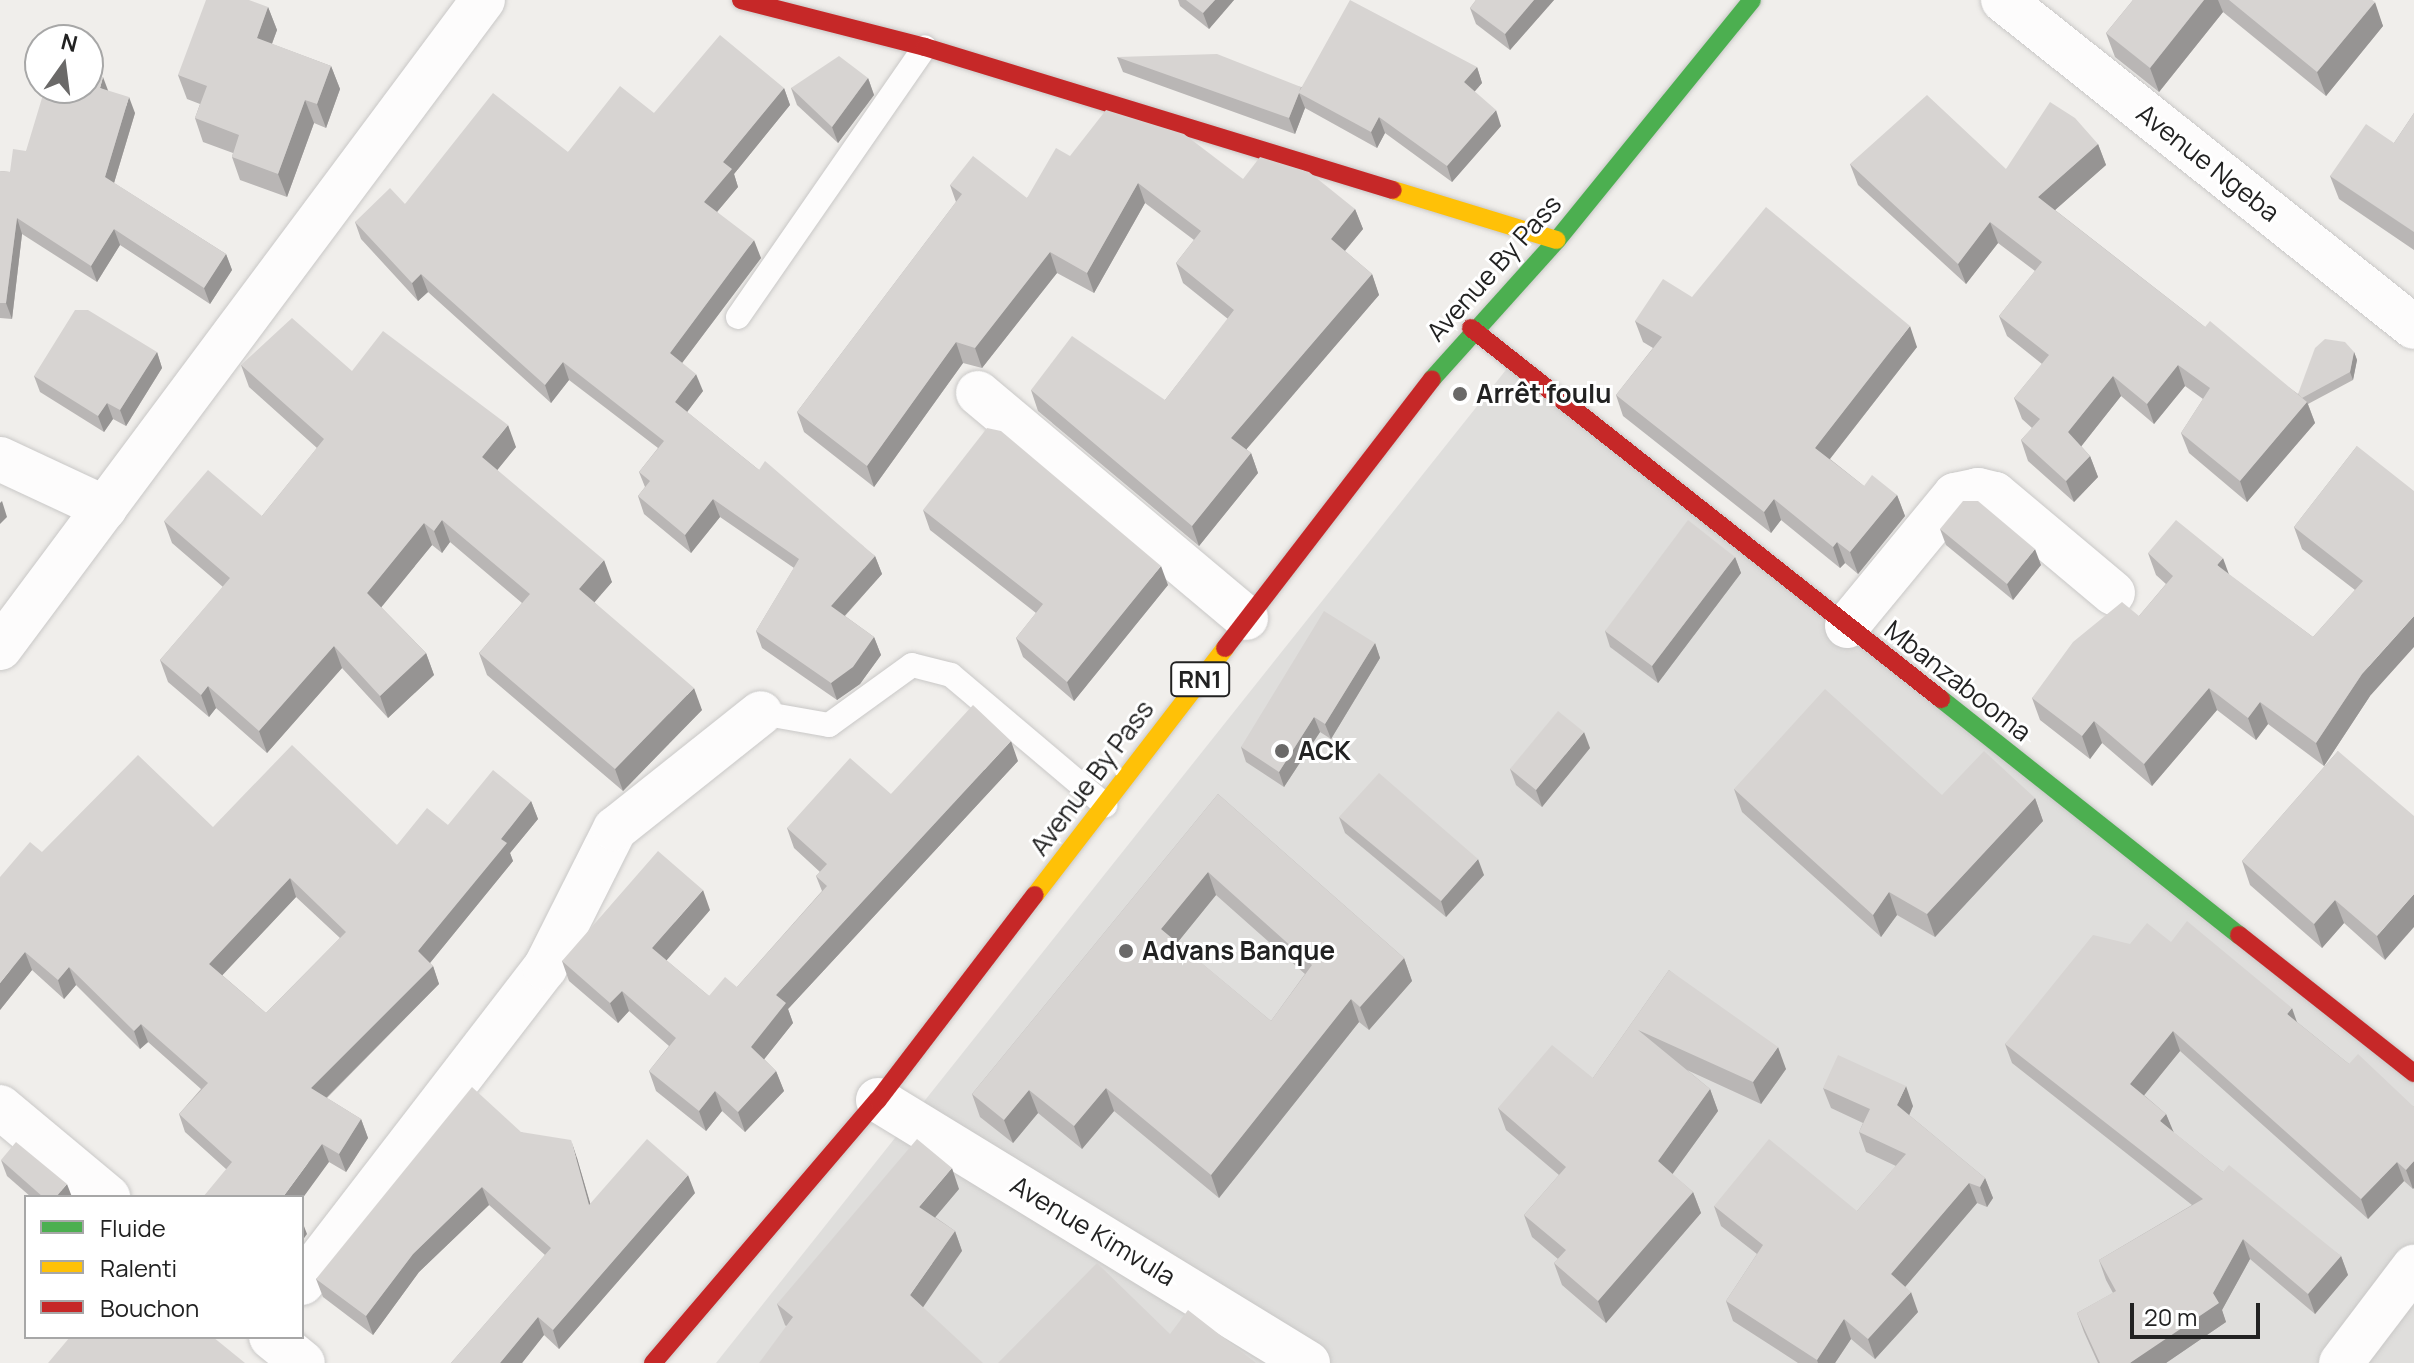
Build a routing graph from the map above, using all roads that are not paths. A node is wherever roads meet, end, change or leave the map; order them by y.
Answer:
1 (483, 0) edge
2 (741, 0) edge
3 (1752, 0) edge
4 (2003, 0) edge
5 (925, 47) junction
6 (1557, 240) junction
7 (738, 317) dead end
8 (2414, 327) edge
9 (1471, 328) junction
10 (978, 393) dead end
11 (0, 459) edge
12 (105, 508) junction
13 (2113, 593) dead end
14 (1246, 618) junction
15 (1847, 626) junction
16 (0, 648) edge
17 (761, 713) joint
18 (1105, 805) junction
19 (2414, 1073) edge
20 (878, 1100) junction
21 (0, 1107) edge
22 (106, 1195) edge
23 (2414, 1267) edge
24 (304, 1280) edge
25 (273, 1339) edge
26 (303, 1363) edge
27 (653, 1363) edge
28 (1308, 1363) edge
29 (2341, 1363) edge

1 - 12 street
2 - 5 main road
3 - 6 main road, Avenue By Pass / RN1
4 - 8 street, Avenue Ngeba
5 - 6 main road
5 - 7 lane
6 - 9 main road, Avenue By Pass / RN1
9 - 14 main road, Avenue By Pass / RN1
9 - 15 main road, Mbanzabooma
10 - 14 street
11 - 12 street
12 - 16 street
13 - 15 street
14 - 18 main road, Avenue By Pass / RN1
15 - 19 main road, Mbanzabooma
17 - 18 lane
17 - 24 street
18 - 20 main road, Avenue By Pass / RN1
20 - 27 main road, Avenue By Pass / RN1
20 - 28 street, Avenue Kimvula
21 - 22 street
23 - 29 street
25 - 26 street

